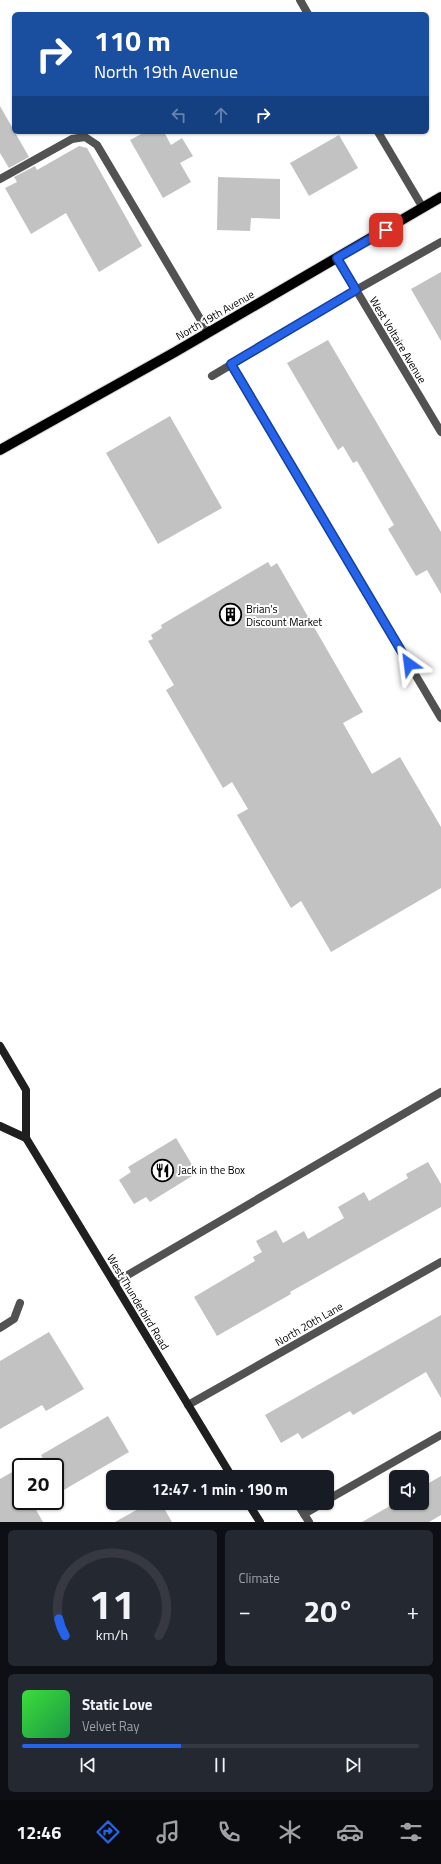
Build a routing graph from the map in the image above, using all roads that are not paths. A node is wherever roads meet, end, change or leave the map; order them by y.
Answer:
1 (300, 0) edge
2 (307, 12) edge
3 (379, 134) edge
4 (0, 179) edge
5 (441, 197) edge
6 (423, 208) junction
7 (441, 242) edge
8 (337, 258) junction
9 (356, 290) junction
10 (208, 332) junction
11 (231, 364) junction
12 (212, 376) dead end
13 (441, 432) edge
14 (0, 450) edge
15 (441, 718) edge
16 (0, 1046) edge
17 (441, 1092) edge
18 (0, 1126) edge
19 (26, 1138) junction
20 (441, 1262) edge
21 (114, 1283) junction
22 (20, 1303) dead end
23 (0, 1328) edge
24 (188, 1405) junction
25 (441, 1435) edge
26 (228, 1470) edge
27 (334, 1496) edge
28 (252, 1510) edge
29 (301, 1510) edge
30 (311, 1510) edge
31 (304, 1514) junction
32 (260, 1522) edge
33 (309, 1522) edge

1 - 2 street
3 - 6 street
4 - 10 street
5 - 6 main road, North 19th Avenue
6 - 8 main road, North 19th Avenue
7 - 9 street
8 - 9 street, West Voltaire Avenue
8 - 10 main road, North 19th Avenue
9 - 11 street
9 - 13 street, West Voltaire Avenue
10 - 14 main road, North 19th Avenue
11 - 12 street
11 - 15 street
16 - 19 main road
17 - 21 street
18 - 19 main road
19 - 21 main road, West Thunderbird Road
20 - 24 street, North 20th Lane
21 - 24 main road, West Thunderbird Road
22 - 23 street
24 - 26 main road, West Thunderbird Road
25 - 27 street
28 - 32 main road
29 - 31 street
30 - 31 street
31 - 33 street

